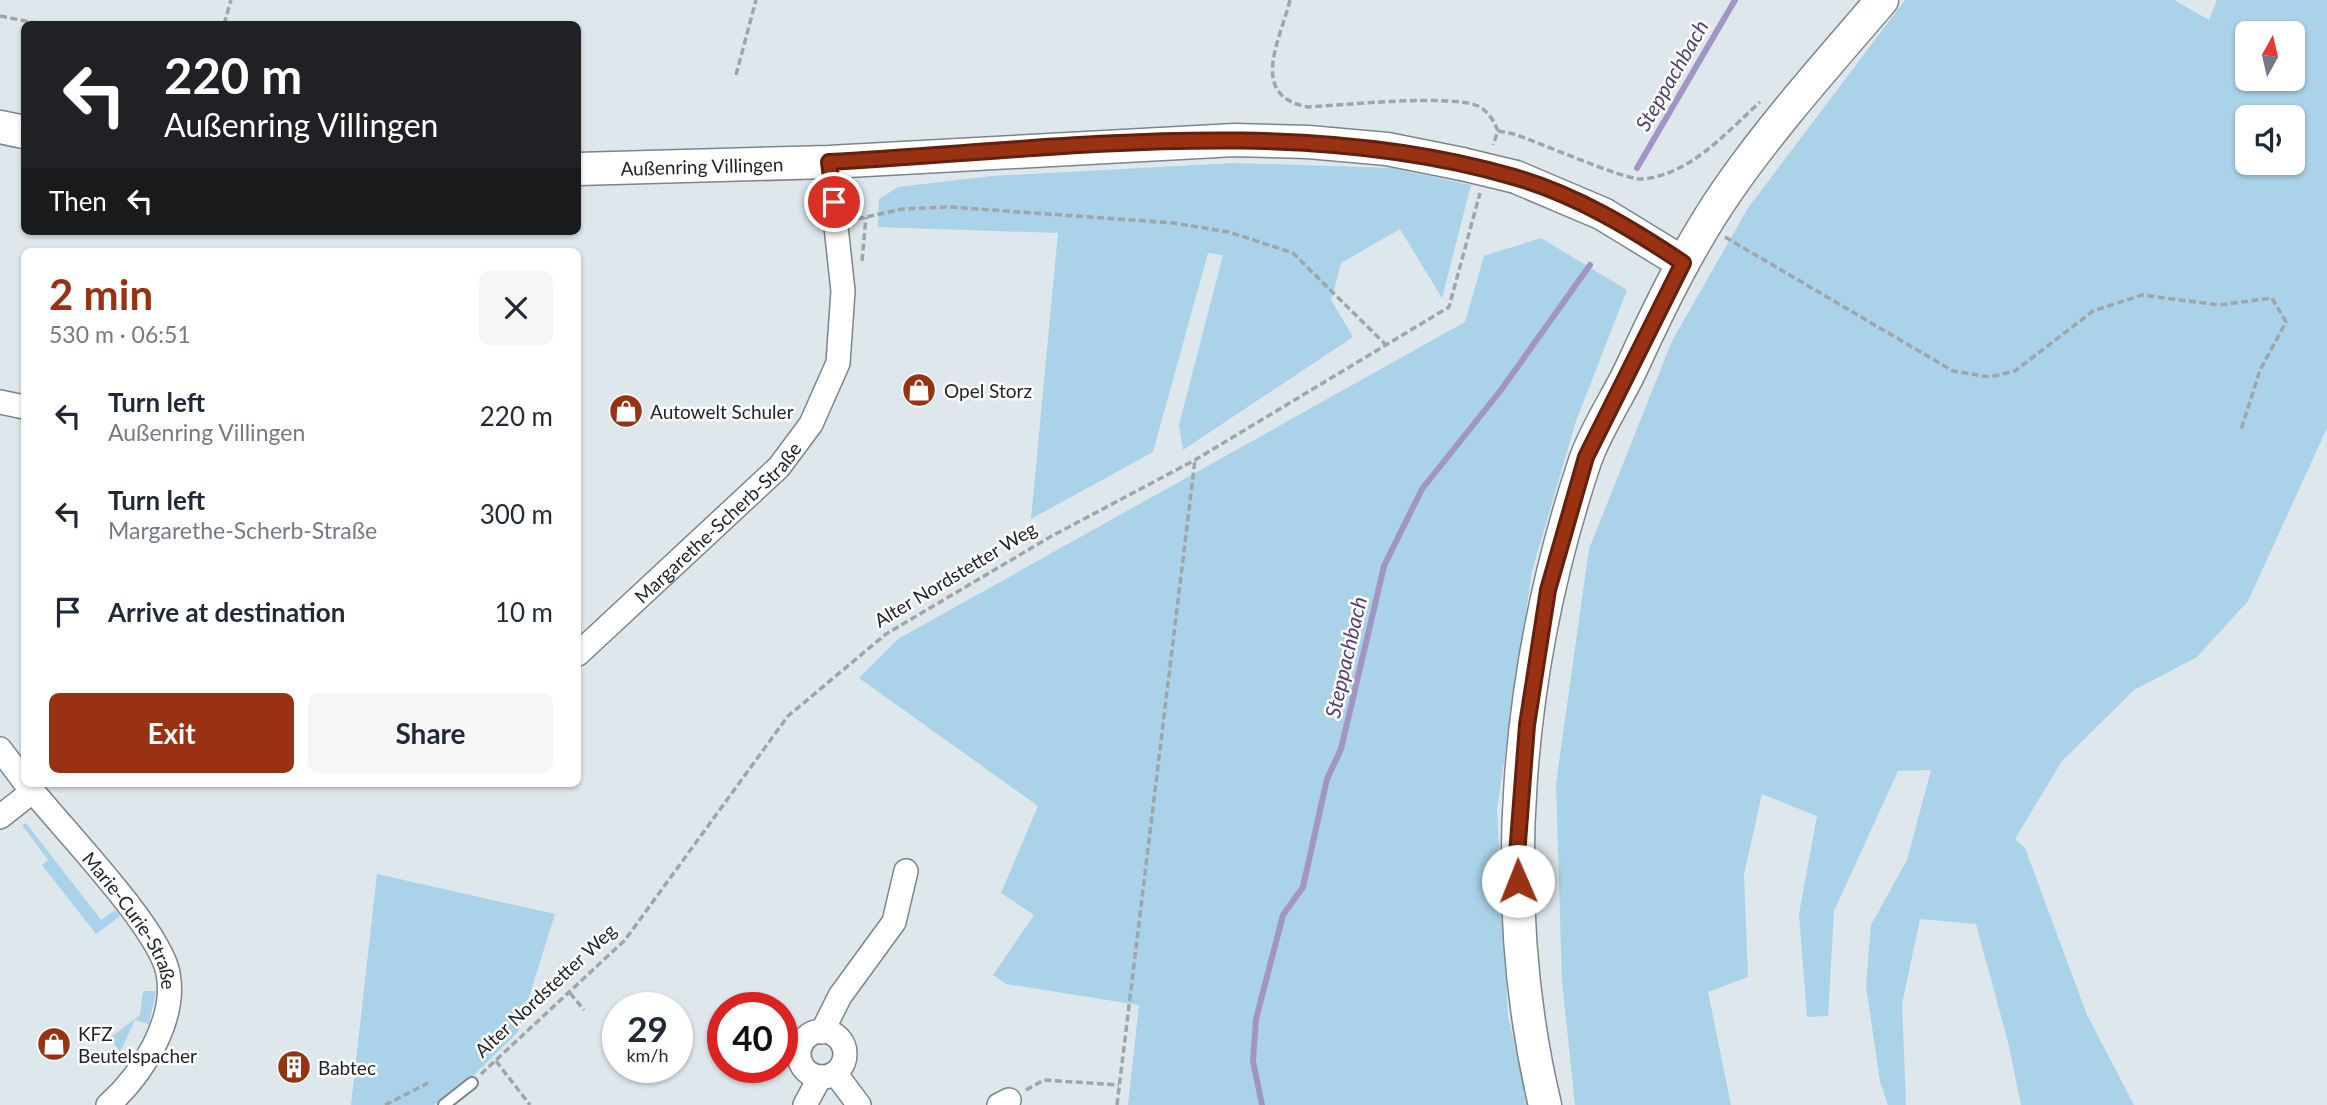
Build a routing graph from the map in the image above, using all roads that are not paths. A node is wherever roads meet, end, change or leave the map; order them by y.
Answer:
1 (1882, 0) edge
2 (0, 127) edge
3 (21, 131) edge
4 (829, 162) junction
5 (581, 169) edge
6 (1683, 263) junction
7 (0, 402) edge
8 (21, 406) edge
9 (581, 651) edge
10 (0, 749) edge
11 (21, 776) edge
12 (26, 787) edge
13 (30, 787) edge
14 (0, 817) edge
15 (906, 871) dead end
16 (822, 1032) junction
17 (828, 1075) junction
18 (472, 1083) road end
19 (108, 1105) edge
20 (444, 1105) edge
21 (805, 1105) edge
22 (859, 1105) edge
23 (1545, 1105) edge

1 - 6 street
2 - 3 street
4 - 5 street, Außenring Villingen
4 - 6 street, Außenring Villingen, bridge
4 - 9 street, Margarethe-Scherb-Straße
6 - 23 street
7 - 8 street
10 - 11 street, Marie-Curie-Straße
12 - 14 street
13 - 19 street, Marie-Curie-Straße
15 - 16 street
16 - 17 street
16 - 17 street
17 - 21 street
17 - 22 street
18 - 20 lane, Alter Nordstetter Weg

